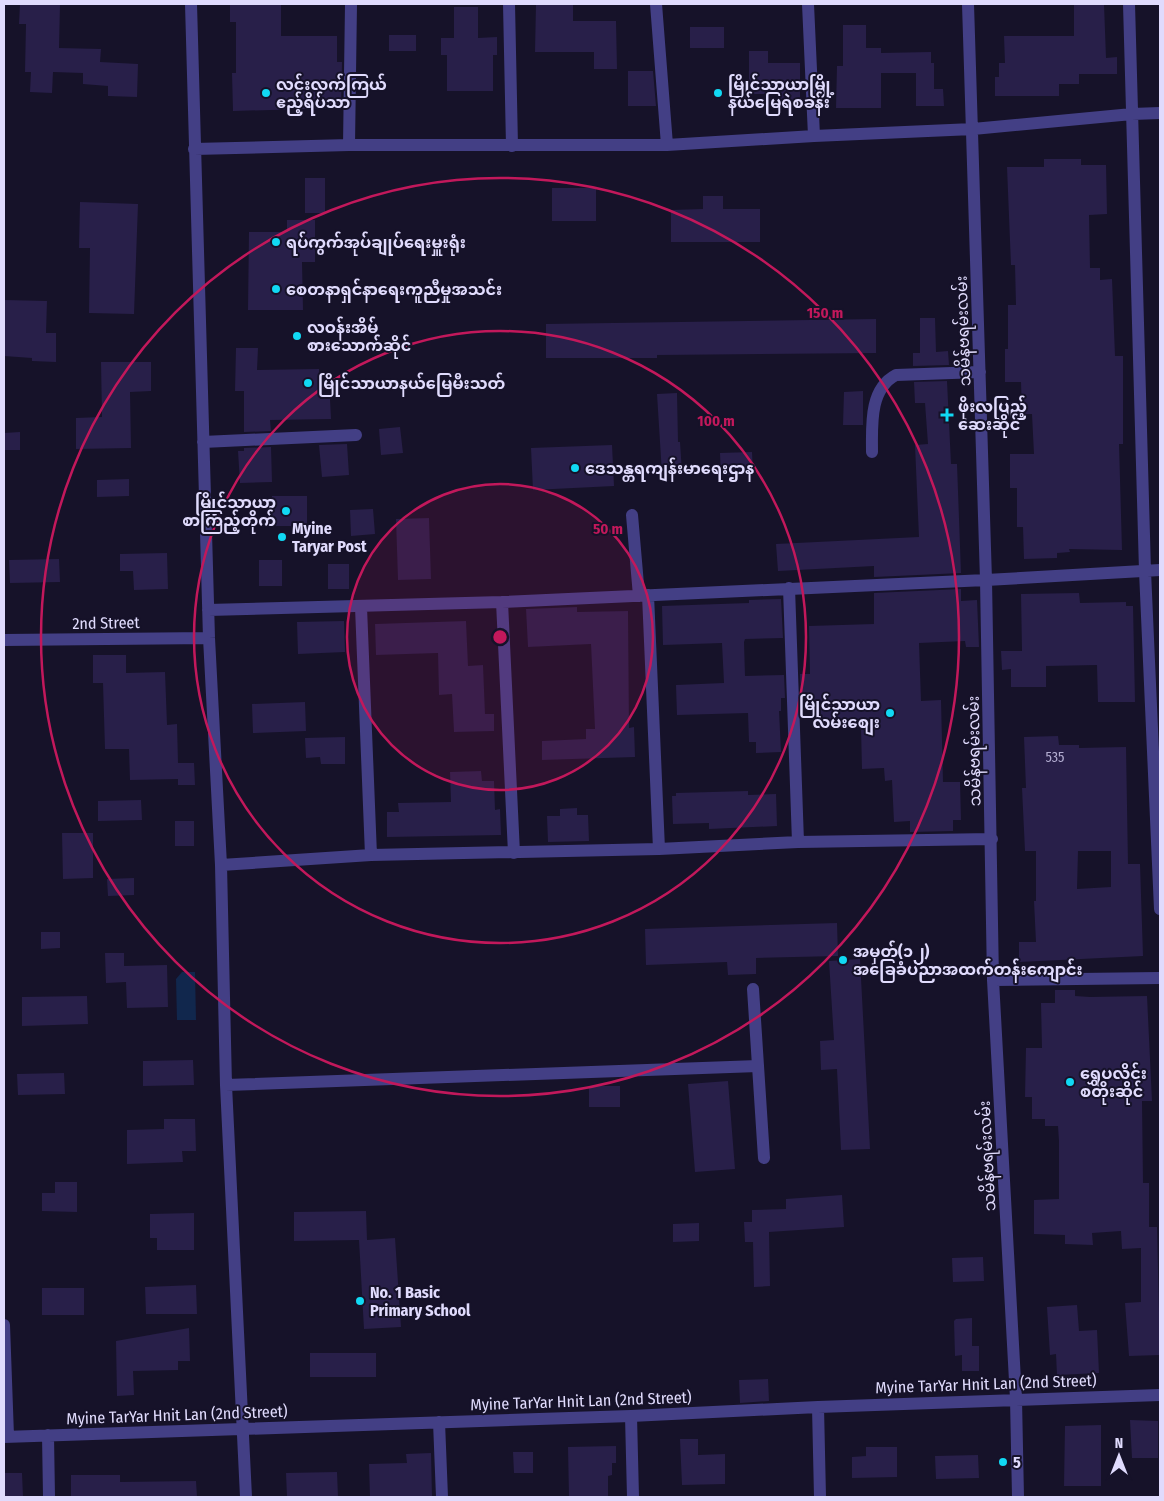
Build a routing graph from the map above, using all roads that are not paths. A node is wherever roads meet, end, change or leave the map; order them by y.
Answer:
1 (191, 4) edge
2 (351, 4) edge
3 (508, 4) edge
4 (656, 4) edge
5 (808, 4) edge
6 (968, 4) edge
7 (1128, 4) edge
8 (1160, 113) edge
9 (1132, 114) junction
10 (973, 129) junction
11 (814, 136) junction
12 (350, 145) junction
13 (667, 145) junction
14 (512, 146) junction
15 (194, 149) junction
16 (980, 372) junction
17 (356, 435) dead end
18 (203, 442) junction
19 (872, 452) dead end
20 (632, 515) dead end
21 (1160, 570) edge
22 (1145, 571) junction
23 (986, 580) junction
24 (789, 588) junction
25 (644, 596) junction
26 (502, 602) junction
27 (361, 607) junction
28 (208, 610) junction
29 (208, 638) junction
30 (4, 640) edge
31 (992, 839) junction
32 (798, 842) junction
33 (659, 849) junction
34 (514, 853) junction
35 (371, 854) junction
36 (221, 865) junction
37 (1160, 909) edge
38 (1160, 978) edge
39 (993, 980) junction
40 (753, 989) dead end
41 (758, 1066) junction
42 (226, 1084) junction
43 (764, 1158) dead end
44 (4, 1325) edge
45 (1160, 1395) edge
46 (1016, 1399) junction
47 (818, 1407) junction
48 (631, 1416) junction
49 (439, 1422) junction
50 (244, 1429) junction
51 (48, 1435) junction
52 (6, 1437) edge
53 (50, 1497) edge
54 (246, 1497) edge
55 (442, 1497) edge
56 (633, 1497) edge
57 (820, 1497) edge
58 (1018, 1497) edge

1 - 15 street
2 - 12 street
3 - 14 street
4 - 13 street
5 - 11 street
6 - 10 street, သမိန်ဗရမ်းလမ်း
7 - 9 street
8 - 9 street
9 - 10 street
9 - 22 street
10 - 11 street
10 - 16 street, သမိန်ဗရမ်းလမ်း
11 - 13 street
12 - 14 street
12 - 15 street
13 - 14 street
15 - 18 street
16 - 19 street
16 - 23 street, သမိန်ဗရမ်းလမ်း
17 - 18 street
18 - 28 street
20 - 25 street
21 - 22 street
22 - 23 street
22 - 37 street
23 - 24 street
23 - 31 street, သမိန်ဗရမ်းလမ်း
24 - 25 street
24 - 32 street
25 - 26 street
25 - 33 street
26 - 27 street
26 - 34 street
27 - 28 street
27 - 35 street
28 - 29 street
29 - 30 street, 2nd Street
29 - 36 street
31 - 32 street
31 - 39 street, သမိန်ဗရမ်းလမ်း
32 - 33 street
33 - 34 street
34 - 35 street
35 - 36 street
36 - 42 street
38 - 39 street
39 - 46 street, သမိန်ဗရမ်းလမ်း
40 - 41 street
41 - 42 street
41 - 43 street
42 - 50 street
44 - 52 street
45 - 46 street, Myine TarYar Hnit Lan (2nd Street)
46 - 47 street, Myine TarYar Hnit Lan (2nd Street)
46 - 58 street, သမိန်ဗရမ်းလမ်း
47 - 48 street, Myine TarYar Hnit Lan (2nd Street)
47 - 57 street
48 - 49 street, Myine TarYar Hnit Lan (2nd Street)
48 - 56 street
49 - 50 street, Myine TarYar Hnit Lan (2nd Street)
49 - 55 street
50 - 51 street, Myine TarYar Hnit Lan (2nd Street)
50 - 54 street
51 - 52 street, Myine TarYar Hnit Lan (2nd Street)
51 - 53 street

